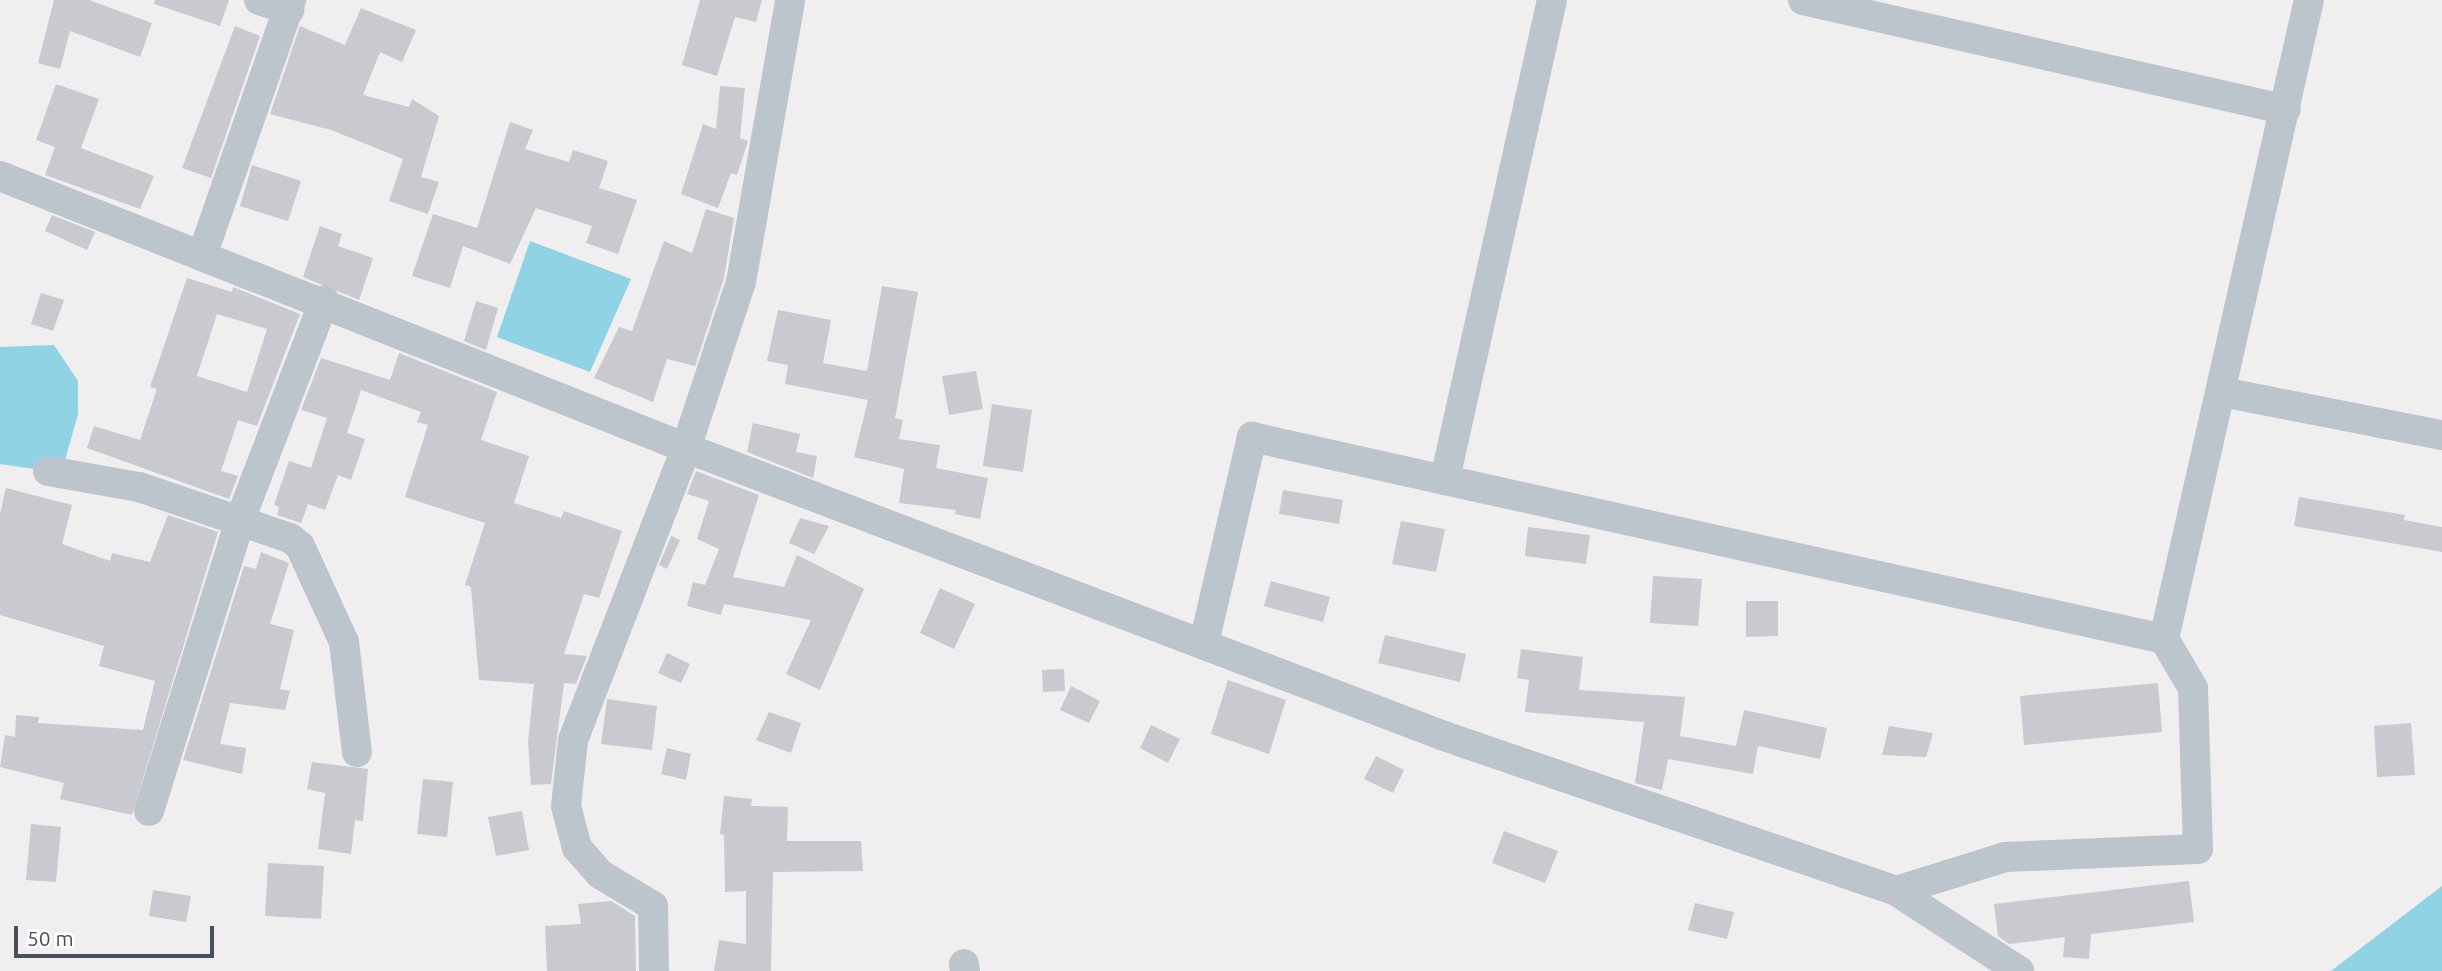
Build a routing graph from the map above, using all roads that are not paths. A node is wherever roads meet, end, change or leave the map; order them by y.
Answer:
1 (259, 0) edge
2 (790, 0) edge
3 (1552, 0) edge
4 (1803, 0) edge
5 (2309, 0) edge
6 (290, 5) edge
7 (2286, 110) junction
8 (0, 176) edge
9 (202, 256) junction
10 (324, 301) junction
11 (2221, 392) junction
12 (2442, 435) edge
13 (686, 448) junction
14 (48, 471) dead end
15 (1445, 480) junction
16 (240, 520) junction
17 (2164, 639) junction
18 (1203, 643) junction
19 (357, 752) dead end
20 (149, 811) dead end
21 (1896, 891) junction
22 (654, 971) edge
23 (2019, 971) edge

1 - 6 street
2 - 13 street
3 - 15 street
4 - 7 street
5 - 7 street
6 - 9 street
7 - 11 street
8 - 9 street
9 - 10 street
10 - 13 street
10 - 16 street
11 - 12 street
11 - 17 street
13 - 18 street
13 - 22 street
14 - 16 street
15 - 17 street
15 - 18 street
16 - 19 street
16 - 20 street
17 - 21 street
18 - 21 street
21 - 23 street

